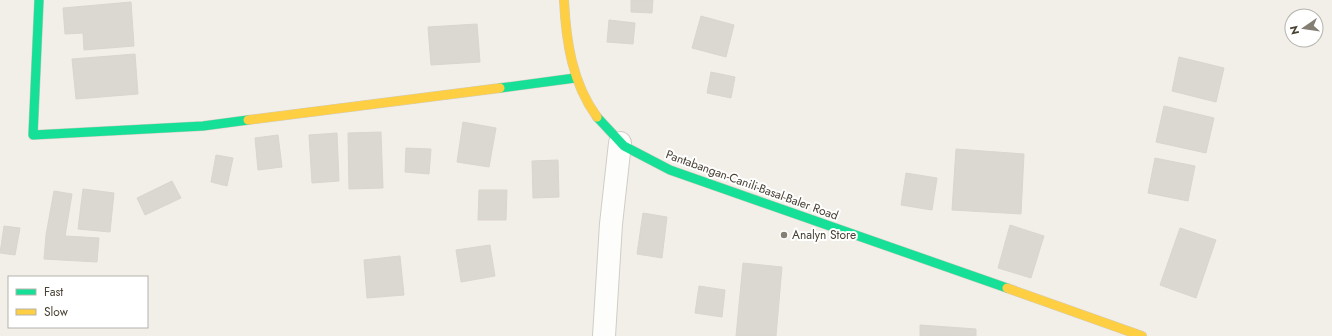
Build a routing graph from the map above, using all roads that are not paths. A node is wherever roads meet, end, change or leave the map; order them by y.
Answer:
1 (39, 0) edge
2 (564, 0) edge
3 (575, 78) junction
4 (620, 143) junction
5 (604, 336) edge
6 (1142, 336) edge

1 - 3 main road
2 - 3 main road, Pantabangan-Canili-Basal-Baler Road
3 - 4 main road, Pantabangan-Canili-Basal-Baler Road
4 - 5 street
4 - 6 main road, Pantabangan-Canili-Basal-Baler Road

